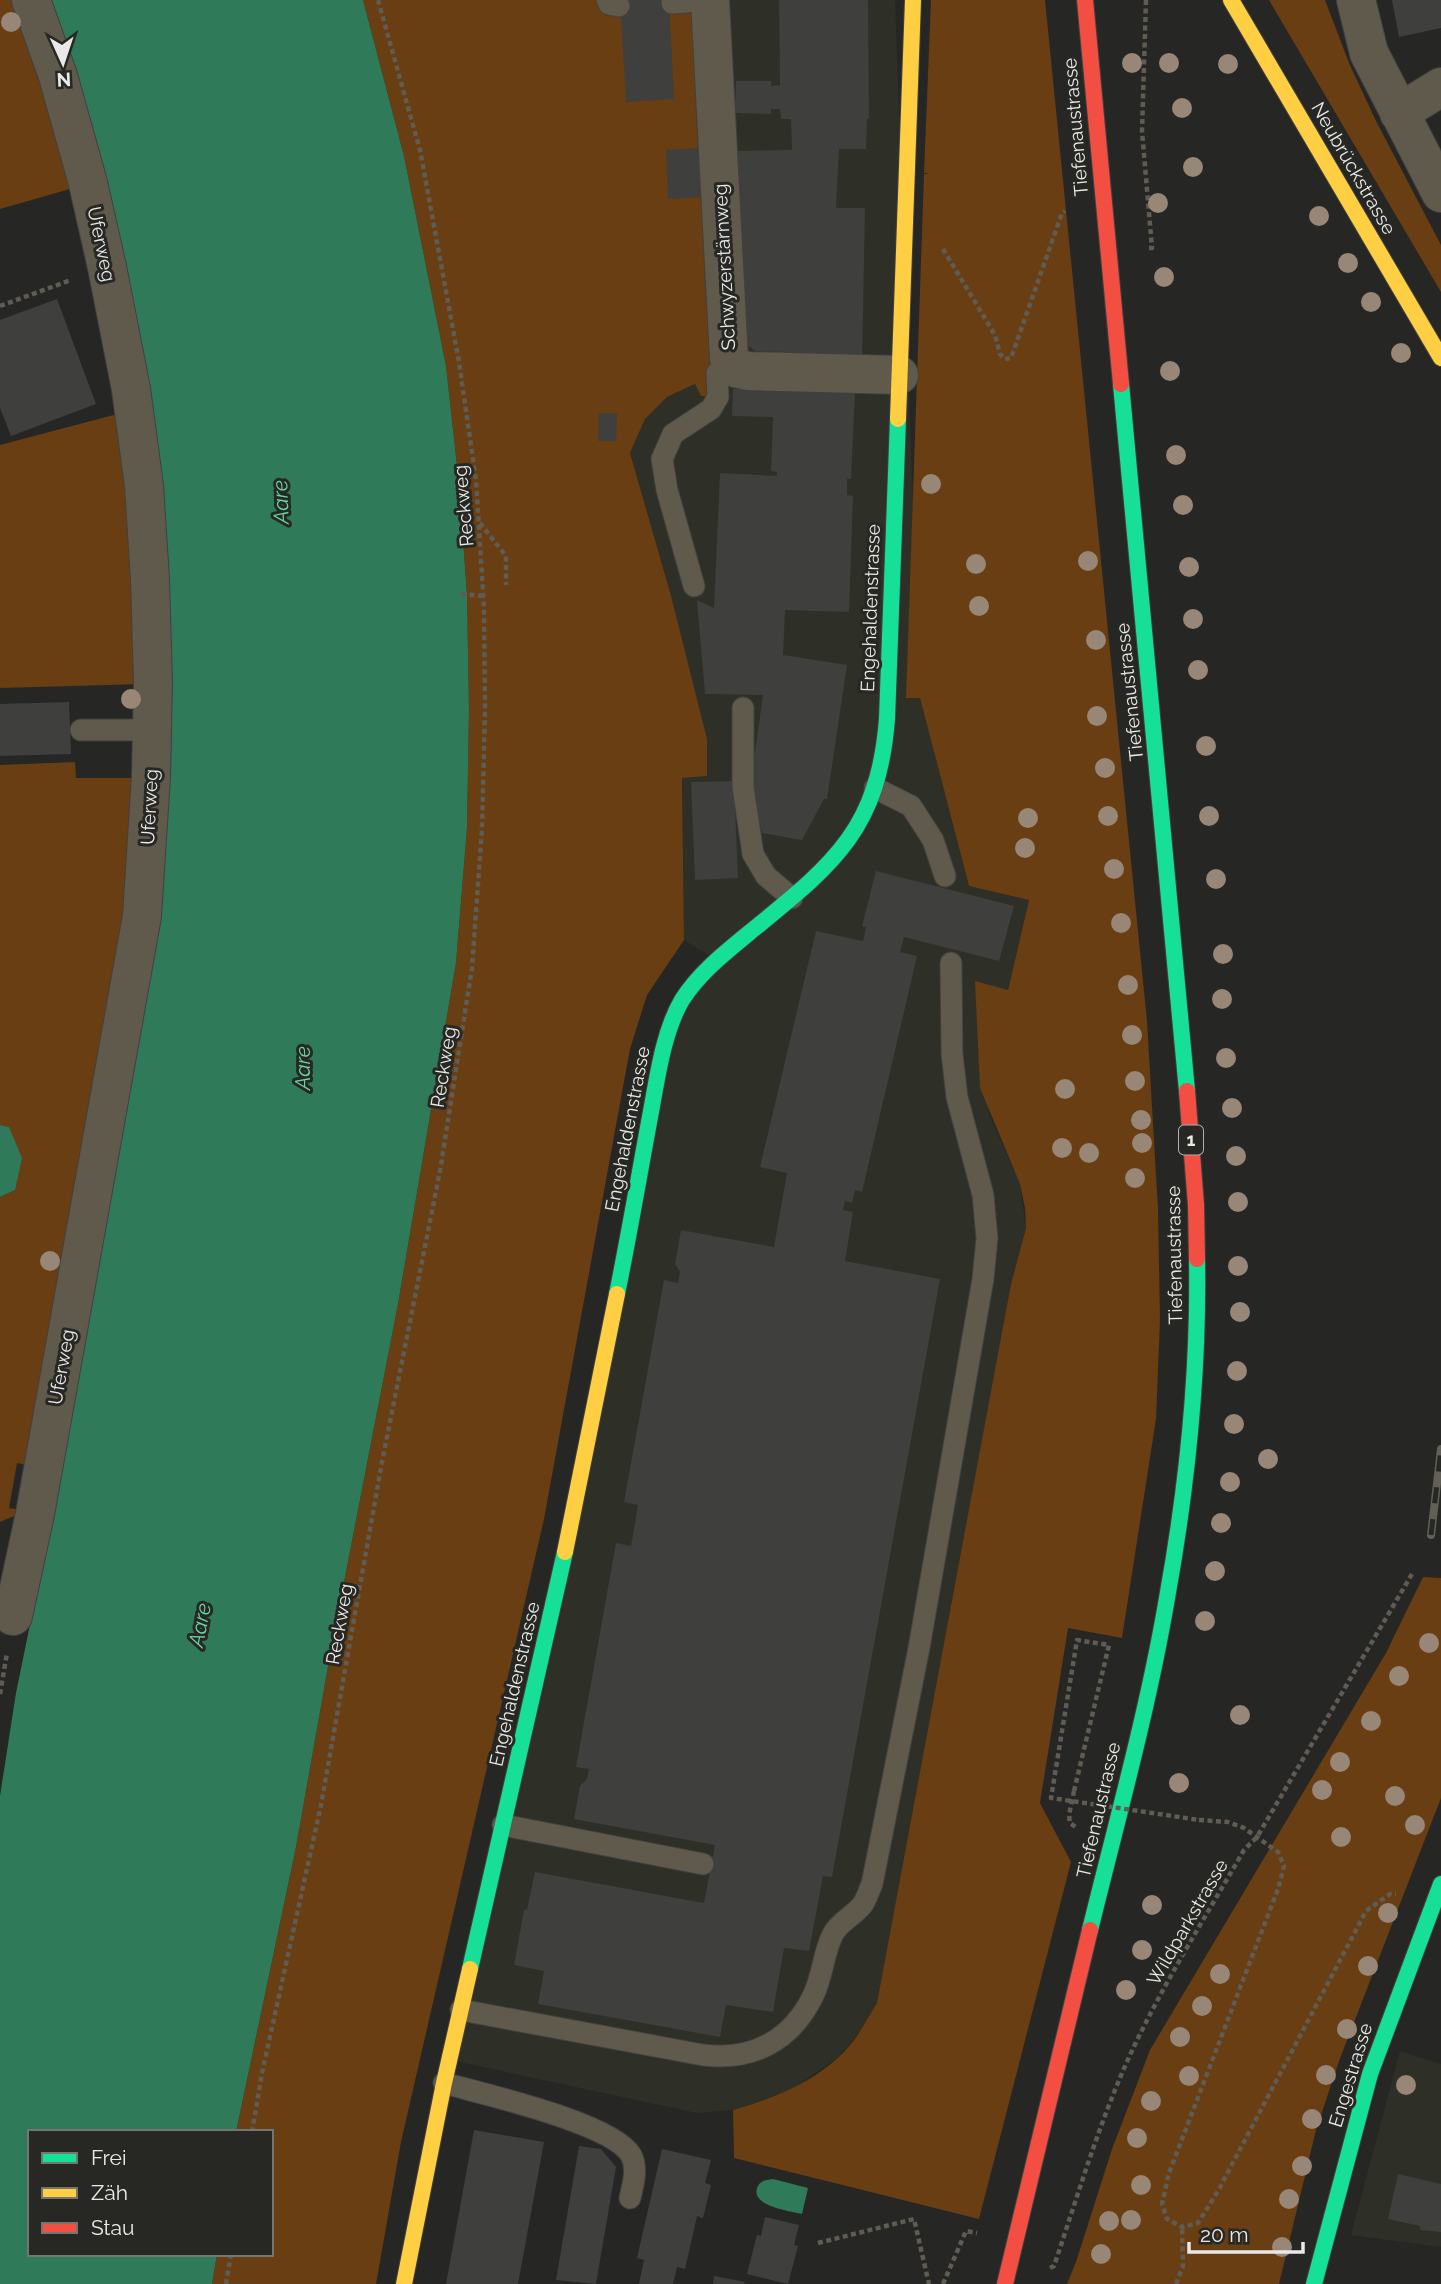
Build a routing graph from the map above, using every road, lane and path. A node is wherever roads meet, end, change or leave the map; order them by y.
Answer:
1 (31, 0) edge
2 (378, 0) edge
3 (710, 0) edge
4 (913, 0) edge
5 (1084, 0) edge
6 (1146, 0) edge
7 (1231, 0) edge
8 (1356, 0) edge
9 (672, 3) dead end
10 (1441, 88) edge
11 (1399, 113) junction
12 (1441, 193) edge
13 (1062, 214) dead end
14 (942, 245) dead end
15 (1107, 251) junction
16 (107, 267) junction
17 (0, 306) edge
18 (1441, 358) edge
19 (731, 363) junction
20 (899, 375) junction
21 (479, 523) junction
22 (506, 586) dead end
23 (694, 586) dead end
24 (461, 594) dead end
25 (483, 596) junction
26 (743, 708) dead end
27 (81, 730) dead end
28 (152, 730) junction
29 (875, 788) junction
30 (945, 876) dead end
31 (792, 898) junction
32 (951, 964) dead end
33 (1412, 1574) dead end
34 (13, 1616) dead end
35 (1074, 1791) dead end
36 (503, 1825) junction
37 (1257, 1837) junction
38 (703, 1864) dead end
39 (1441, 1884) edge
40 (1402, 1893) dead end
41 (461, 2010) junction
42 (444, 2083) junction
43 (252, 2130) edge
44 (630, 2198) dead end
45 (1182, 2227) junction
46 (977, 2233) dead end
47 (818, 2243) dead end
48 (231, 2256) edge
49 (1010, 2265) junction
50 (226, 2284) edge
51 (404, 2284) edge
52 (929, 2284) edge
53 (943, 2284) edge
54 (1005, 2284) edge
55 (1176, 2284) edge
56 (1314, 2284) edge

1 - 16 street, Uferweg
2 - 21 path, Reckweg
3 - 9 lane
3 - 19 street, Schwyzerstärnweg
4 - 20 street, Engehaldenstrasse
5 - 15 street, Tiefenaustrasse / 1
6 - 15 path
7 - 18 street, Neubrückstrasse
8 - 11 street
10 - 11 street
11 - 12 street
13 - 14 path
15 - 49 street, Tiefenaustrasse / 1
16 - 17 path
16 - 28 street, Uferweg
19 - 20 street, Schwyzerstärnweg
19 - 23 lane
20 - 29 street, Engehaldenstrasse
21 - 22 path
21 - 25 path, Reckweg
24 - 25 path
25 - 43 path, Reckweg
26 - 31 lane
27 - 28 lane
28 - 34 street, Uferweg
29 - 30 lane
29 - 31 street, Engehaldenstrasse
31 - 36 street, Engehaldenstrasse
32 - 41 lane
33 - 37 path, Wildparkstrasse
35 - 37 path, bridge
36 - 38 lane
36 - 41 street, Engehaldenstrasse
37 - 45 path
37 - 49 path, Wildparkstrasse
39 - 56 street, Engestrasse
40 - 45 path
41 - 42 street, Engehaldenstrasse
42 - 44 lane
42 - 51 street, Engehaldenstrasse
45 - 55 path
46 - 53 path
47 - 52 path
48 - 50 path
49 - 54 street, Tiefenaustrasse / 1

